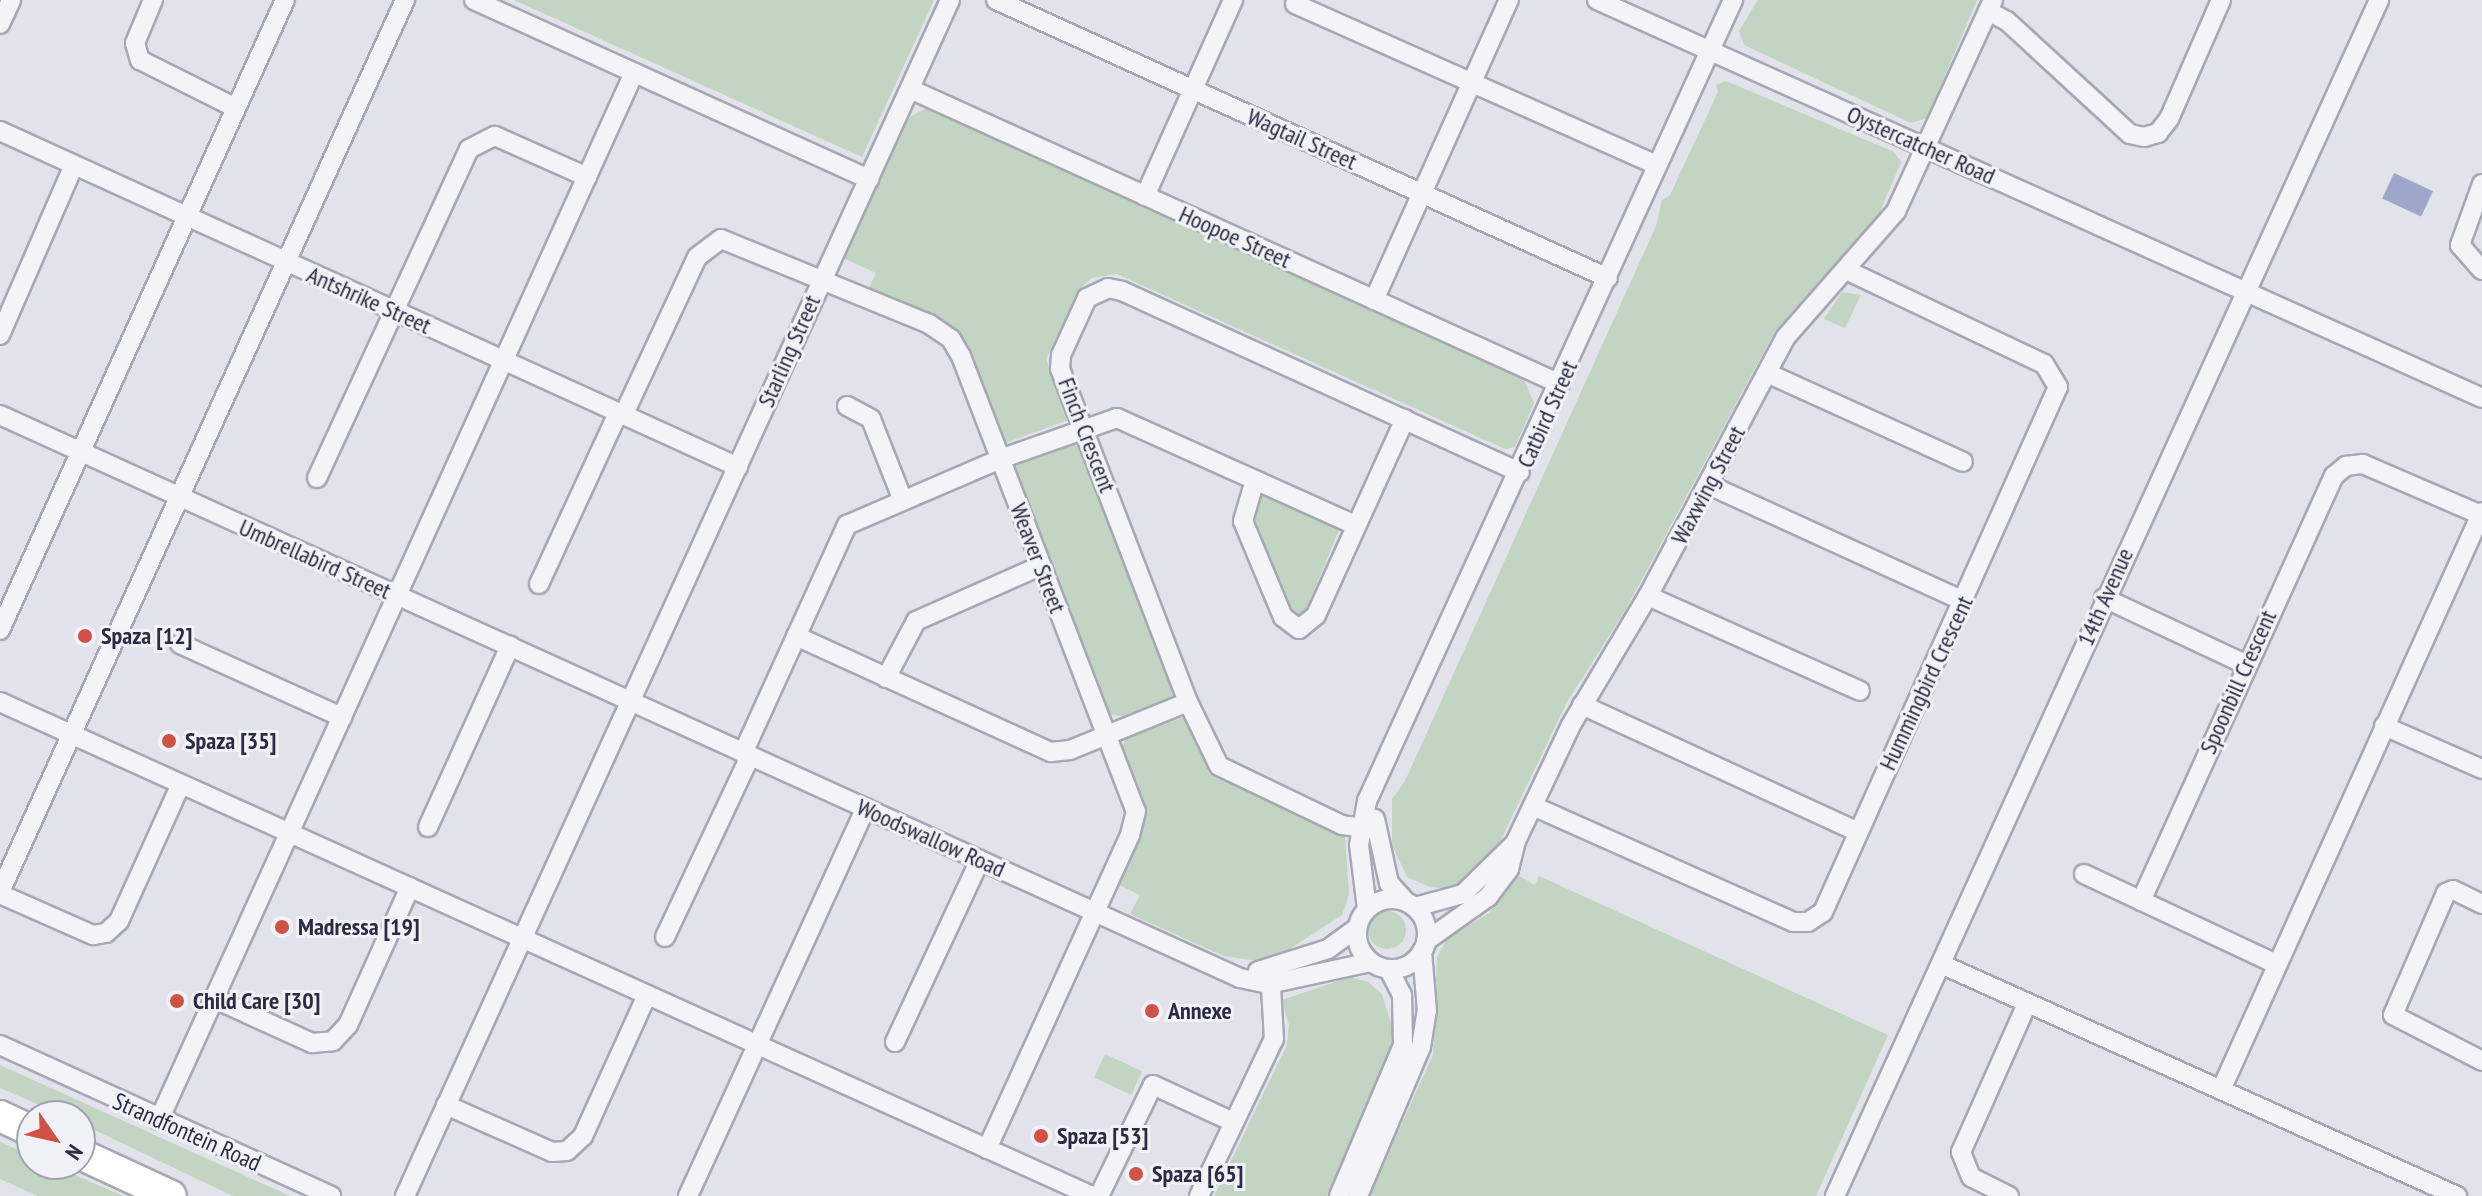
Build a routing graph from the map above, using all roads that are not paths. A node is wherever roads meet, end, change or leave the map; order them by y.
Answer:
1 (11, 0) edge
2 (153, 0) edge
3 (285, 0) edge
4 (405, 0) edge
5 (474, 0) edge
6 (950, 0) edge
7 (996, 0) edge
8 (1233, 0) edge
9 (1509, 0) edge
10 (1597, 0) edge
11 (1733, 0) edge
12 (2220, 0) edge
13 (2379, 0) edge
14 (1295, 4) dead end
15 (1991, 6) edge
16 (0, 24) edge
17 (1710, 50) junction
18 (634, 73) junction
19 (1472, 81) junction
20 (910, 89) junction
21 (1193, 90) junction
22 (236, 108) junction
23 (0, 131) edge
24 (1925, 148) junction
25 (74, 165) junction
26 (1657, 165) junction
27 (587, 177) junction
28 (869, 179) junction
29 (2482, 184) edge
30 (1422, 194) junction
31 (1145, 196) junction
32 (187, 216) junction
33 (286, 263) junction
34 (2482, 270) edge
35 (1848, 271) junction
36 (1608, 278) junction
37 (820, 281) junction
38 (2245, 289) junction
39 (1374, 300) junction
40 (393, 309) junction
41 (0, 335) edge
42 (504, 361) junction
43 (1767, 373) junction
44 (1560, 384) junction
45 (2482, 398) edge
46 (847, 406) dead end
47 (621, 414) junction
48 (0, 415) edge
49 (1405, 419) junction
50 (1085, 429) junction
51 (80, 451) junction
52 (1000, 459) junction
53 (1963, 462) dead end
54 (738, 467) junction
55 (1520, 472) junction
56 (317, 478) dead end
57 (1255, 480) junction
58 (1709, 485) junction
59 (179, 497) junction
60 (902, 498) junction
61 (2481, 513) edge
62 (1355, 525) junction
63 (1040, 566) junction
64 (539, 584) dead end
65 (397, 596) junction
66 (1648, 596) junction
67 (2104, 598) junction
68 (1963, 601) junction
69 (0, 630) edge
70 (796, 636) junction
71 (180, 644) dead end
72 (510, 646) junction
73 (2245, 664) junction
74 (886, 678) junction
75 (1860, 691) dead end
76 (0, 702) edge
77 (631, 702) junction
78 (1188, 702) junction
79 (1582, 705) junction
80 (342, 717) junction
81 (2384, 726) junction
82 (1105, 732) junction
83 (72, 733) junction
84 (746, 754) junction
85 (2482, 769) edge
86 (181, 784) junction
87 (1533, 806) junction
88 (866, 808) junction
89 (428, 827) dead end
90 (1367, 828) junction
91 (1858, 832) junction
92 (290, 833) junction
93 (1516, 841) junction
94 (980, 860) junction
95 (2084, 874) dead end
96 (410, 887) junction
97 (0, 893) edge
98 (2141, 901) junction
99 (1410, 904) junction
100 (2482, 904) edge
101 (1367, 909) junction
102 (1095, 912) junction
103 (1357, 928) junction
104 (665, 937) dead end
105 (523, 938) junction
106 (1424, 946) junction
107 (1371, 962) junction
108 (1941, 964) junction
109 (2276, 964) junction
110 (1389, 969) junction
111 (1269, 977) junction
112 (647, 995) junction
113 (215, 999) junction
114 (2027, 1004) junction
115 (895, 1042) dead end
116 (0, 1045) edge
117 (757, 1045) junction
118 (2482, 1061) edge
119 (2221, 1090) junction
120 (446, 1105) junction
121 (159, 1120) junction
122 (1233, 1122) junction
123 (987, 1149) junction
124 (96, 1161) edge
125 (171, 1196) edge
126 (331, 1196) edge
127 (405, 1196) edge
128 (688, 1196) edge
129 (1092, 1196) edge
130 (1099, 1196) edge
131 (1199, 1196) edge
132 (1339, 1196) edge
133 (1358, 1196) edge
134 (1835, 1196) edge
135 (2009, 1196) edge
136 (2457, 1196) edge

1 - 16 street
2 - 22 street
3 - 22 street
4 - 33 street
5 - 18 street
6 - 20 street, Starling Street
7 - 21 street, Wagtail Street
8 - 21 street
9 - 19 street
10 - 17 street, Oystercatcher Road
11 - 17 street, Catbird Street
12 - 15 street
13 - 38 street, 14th Avenue
14 - 19 street
15 - 24 street, Waxwing Street
17 - 24 street, Oystercatcher Road
17 - 26 street, Catbird Street
18 - 27 street
18 - 28 street
19 - 26 street
19 - 30 street
20 - 28 street, Starling Street
20 - 31 street, Hoopoe Street
21 - 30 street, Wagtail Street
21 - 31 street
22 - 32 street
23 - 25 street, Antshrike Street
24 - 35 street, Waxwing Street
24 - 38 street, Oystercatcher Road
25 - 32 street, Antshrike Street
25 - 41 street
26 - 36 street, Catbird Street
27 - 40 street
27 - 42 street
28 - 37 street, Starling Street
29 - 34 street
30 - 36 street, Wagtail Street
30 - 39 street
31 - 39 street, Hoopoe Street
32 - 33 street, Antshrike Street
32 - 51 street
33 - 40 street, Antshrike Street
33 - 59 street
35 - 43 street, Waxwing Street
35 - 68 street, Hummingbird Crescent
36 - 44 street, Catbird Street
37 - 47 street, Weaver Street
37 - 52 street, Weaver Street
37 - 54 street, Starling Street
38 - 45 street, Oystercatcher Road
38 - 67 street, 14th Avenue
39 - 44 street, Hoopoe Street
40 - 42 street, Antshrike Street
40 - 56 street
42 - 47 street, Antshrike Street
42 - 65 street
43 - 53 street
43 - 58 street, Waxwing Street
44 - 55 street, Catbird Street
46 - 60 street
47 - 54 street, Antshrike Street
47 - 64 street
48 - 51 street, Umbrellabird Street
49 - 50 street, Finch Crescent
49 - 55 street, Finch Crescent
49 - 62 street
50 - 52 street
50 - 57 street
50 - 78 street, Finch Crescent
51 - 59 street, Umbrellabird Street
51 - 69 street
52 - 60 street
52 - 63 street, Weaver Street
54 - 77 street, Starling Street
55 - 90 street, Catbird Street
57 - 62 street
57 - 62 street
58 - 66 street, Waxwing Street
58 - 68 street
59 - 65 street, Umbrellabird Street
59 - 83 street
60 - 70 street
61 - 73 street, Spoonbill Crescent
61 - 81 street
63 - 74 street
63 - 82 street, Weaver Street
65 - 72 street, Umbrellabird Street
65 - 80 street
66 - 75 street
66 - 79 street, Waxwing Street
67 - 73 street
67 - 108 street, 14th Avenue
68 - 91 street, Hummingbird Crescent
70 - 74 street
70 - 84 street
71 - 80 street
72 - 77 street, Umbrellabird Street
72 - 89 street
73 - 98 street, Spoonbill Crescent
74 - 82 street
76 - 83 street
77 - 84 street, Woodswallow Road
77 - 105 street, Starling Street
78 - 82 street
78 - 90 street, Finch Crescent
79 - 87 street, Waxwing Street
79 - 91 street
80 - 92 street
81 - 85 street
81 - 109 street
82 - 102 street, Weaver Street
83 - 86 street
83 - 97 street
84 - 88 street, Woodswallow Road
84 - 104 street
86 - 92 street
86 - 97 street
87 - 91 street, Hummingbird Crescent
87 - 93 street, Waxwing Street
88 - 94 street, Woodswallow Road
88 - 117 street
90 - 99 street, Catbird Street
90 - 101 street, Catbird Street
92 - 96 street
92 - 113 street
93 - 99 street, Waxwing Street
93 - 106 street, Waxwing Street
94 - 102 street, Woodswallow Road
94 - 115 street
95 - 98 street
96 - 105 street
96 - 113 street
98 - 109 street
99 - 101 street
99 - 106 street
100 - 118 street
101 - 103 street
102 - 111 street, Woodswallow Road
102 - 123 street, Weaver Street
103 - 107 street
103 - 111 street, Woodswallow Road
105 - 112 street
105 - 120 street, Starling Street
106 - 110 street
106 - 133 street
107 - 110 street
107 - 111 street, Woodswallow Road
108 - 114 street
108 - 134 street, 14th Avenue
109 - 119 street
110 - 132 street
111 - 122 street
112 - 117 street
112 - 120 street
113 - 121 street
114 - 119 street
114 - 135 street
116 - 121 street, Strandfontein Road
117 - 123 street
117 - 128 street
119 - 136 street
120 - 127 street, Starling Street
121 - 126 street, Strandfontein Road
122 - 130 street
122 - 131 street
123 - 129 street
124 - 125 main road

